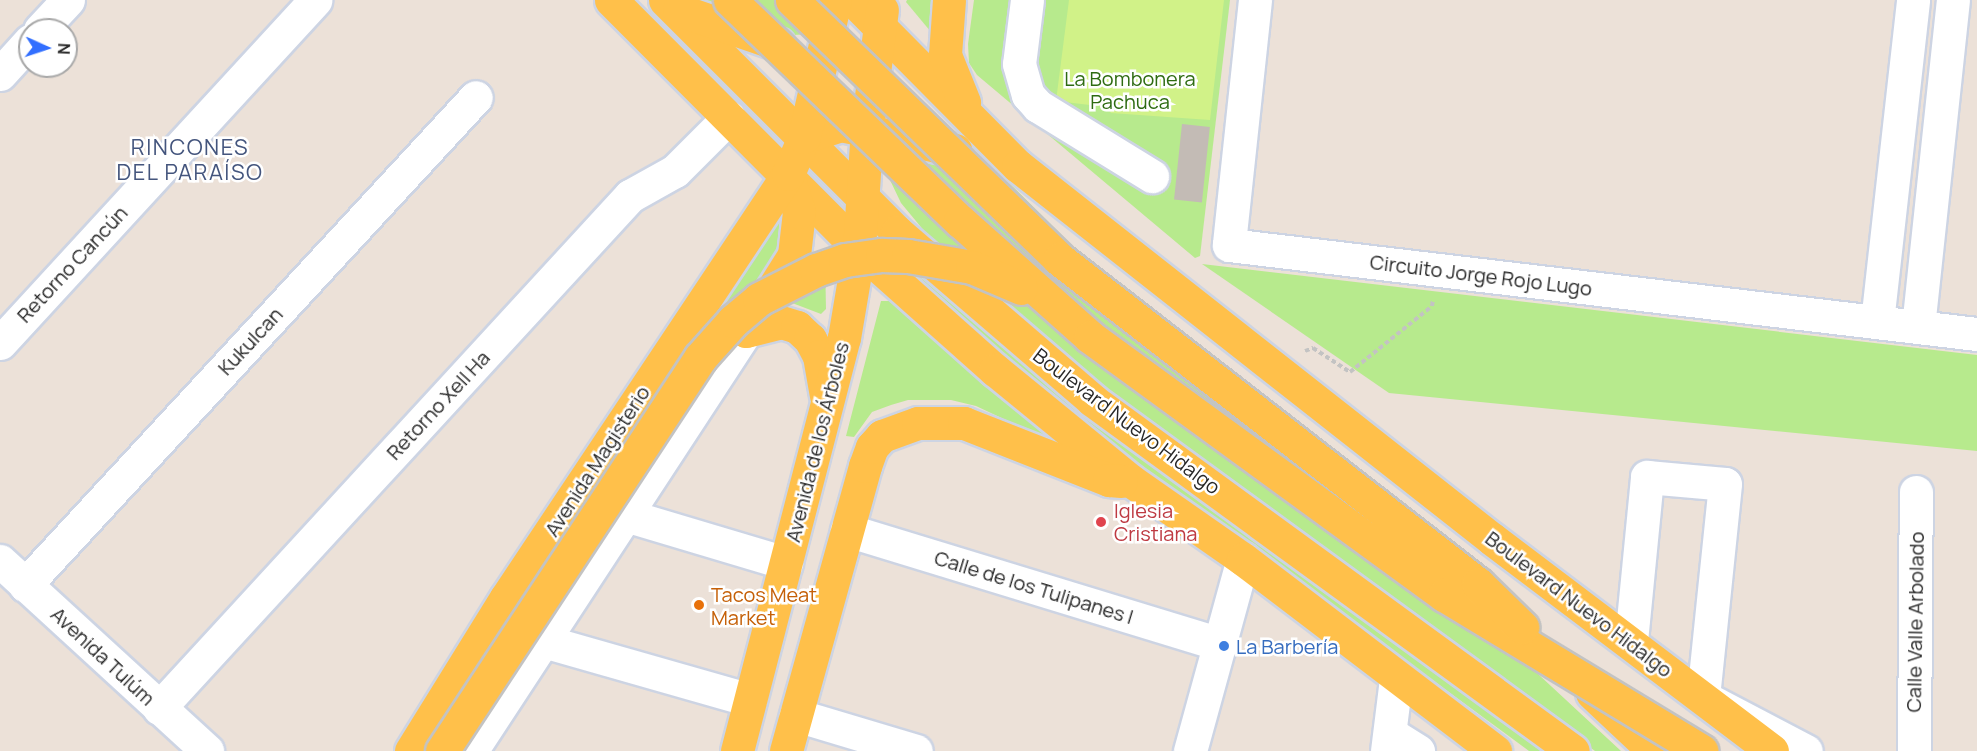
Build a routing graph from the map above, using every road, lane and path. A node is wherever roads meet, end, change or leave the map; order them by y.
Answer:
1 (68, 0) edge
2 (315, 0) edge
3 (611, 0) edge
4 (729, 0) edge
5 (792, 0) edge
6 (835, 0) edge
7 (853, 0) edge
8 (949, 0) edge
9 (1027, 0) edge
10 (1256, 0) edge
11 (1912, 0) edge
12 (1953, 0) edge
13 (668, 4) edge
14 (882, 13) edge
15 (51, 18) edge
16 (661, 49) junction
17 (18, 54) edge
18 (823, 56) junction
19 (0, 74) edge
20 (476, 97) dead end
21 (729, 117) junction
22 (973, 120) junction
23 (867, 128) junction
24 (804, 137) junction
25 (1896, 150) junction
26 (1936, 154) junction
27 (1018, 166) junction
28 (788, 174) junction
29 (1152, 176) dead end
30 (862, 197) junction
31 (859, 249) junction
32 (732, 256) junction
33 (1435, 270) junction
34 (1045, 298) junction
35 (1877, 322) junction
36 (1917, 327) junction
37 (746, 332) junction
38 (1977, 334) edge
39 (0, 343) edge
40 (1299, 352) dead end
41 (828, 405) junction
42 (1131, 481) junction
43 (1916, 492) dead end
44 (625, 515) junction
45 (847, 530) junction
46 (1243, 559) junction
47 (0, 561) edge
48 (786, 563) junction
49 (25, 585) junction
50 (543, 641) junction
51 (1631, 641) junction
52 (1221, 644) junction
53 (1396, 679) junction
54 (1703, 697) junction
55 (750, 700) junction
56 (159, 708) junction
57 (796, 716) junction
58 (1398, 745) edge
59 (207, 751) edge
60 (411, 751) edge
61 (442, 751) edge
62 (471, 751) edge
63 (738, 751) edge
64 (786, 751) edge
65 (916, 751) edge
66 (1190, 751) edge
67 (1495, 751) edge
68 (1573, 751) edge
69 (1654, 751) edge
70 (1702, 751) edge
71 (1772, 751) edge
72 (1806, 751) edge
73 (1914, 751) edge

1 - 15 street
2 - 39 street, Retorno Cancún
3 - 16 main road
4 - 34 main road, bridge
5 - 69 main road, bridge
6 - 18 main road, Avenida Magisterio
7 - 14 main road, Boulevard Nuevo Hidalgo
8 - 22 main road
9 - 29 street
10 - 33 street, Circuito Jorge Rojo Lugo
11 - 25 street
12 - 26 street
13 - 18 main road
13 - 24 main road, Boulevard Nuevo Hidalgo
14 - 18 main road
14 - 22 main road, Boulevard Nuevo Hidalgo
14 - 23 main road, Avenida de los Árboles
16 - 21 main road
16 - 24 main road
17 - 19 street
18 - 24 main road, Avenida Magisterio
20 - 49 street, Kukulcan
21 - 28 main road
21 - 32 main road
21 - 56 street, Retorno Xell Ha
22 - 27 main road, Boulevard Nuevo Hidalgo
23 - 24 main road
23 - 27 main road
23 - 30 main road, Avenida de los Árboles
24 - 28 main road, Avenida Magisterio
24 - 30 main road, Boulevard Nuevo Hidalgo
25 - 26 street
25 - 35 street
26 - 36 street
27 - 51 main road, Boulevard Nuevo Hidalgo
28 - 31 main road
28 - 32 main road, Avenida Magisterio
28 - 37 main road
30 - 31 main road, Avenida de los Árboles
30 - 68 main road, Boulevard Nuevo Hidalgo
31 - 41 main road, Avenida de los Árboles
31 - 42 main road
32 - 60 main road, Avenida Magisterio
33 - 35 street, Circuito Jorge Rojo Lugo
33 - 40 path
34 - 61 main road, bridge
34 - 70 main road, bridge
35 - 36 street, Circuito Jorge Rojo Lugo
36 - 38 street, Circuito Jorge Rojo Lugo
37 - 41 main road
37 - 44 street
41 - 48 main road, Avenida de los Árboles
42 - 45 main road
42 - 46 main road
43 - 73 street, Calle Valle Arbolado
44 - 48 street
44 - 50 street
45 - 52 street, Calle de los Tulipanes I
45 - 57 main road
46 - 52 street
46 - 53 main road
47 - 49 street, Avenida Tulúm
48 - 55 main road, Avenida de los Árboles
49 - 56 street, Avenida Tulúm
50 - 55 street
50 - 62 street
51 - 54 main road, Boulevard Nuevo Hidalgo
51 - 54 street
52 - 66 street
53 - 58 street
53 - 67 main road
54 - 71 main road, Boulevard Nuevo Hidalgo
54 - 72 street, Boulevard Nuevo Hidalgo
55 - 63 main road, Avenida de los Árboles
56 - 59 street, Avenida Tulúm
57 - 64 main road
57 - 65 street

